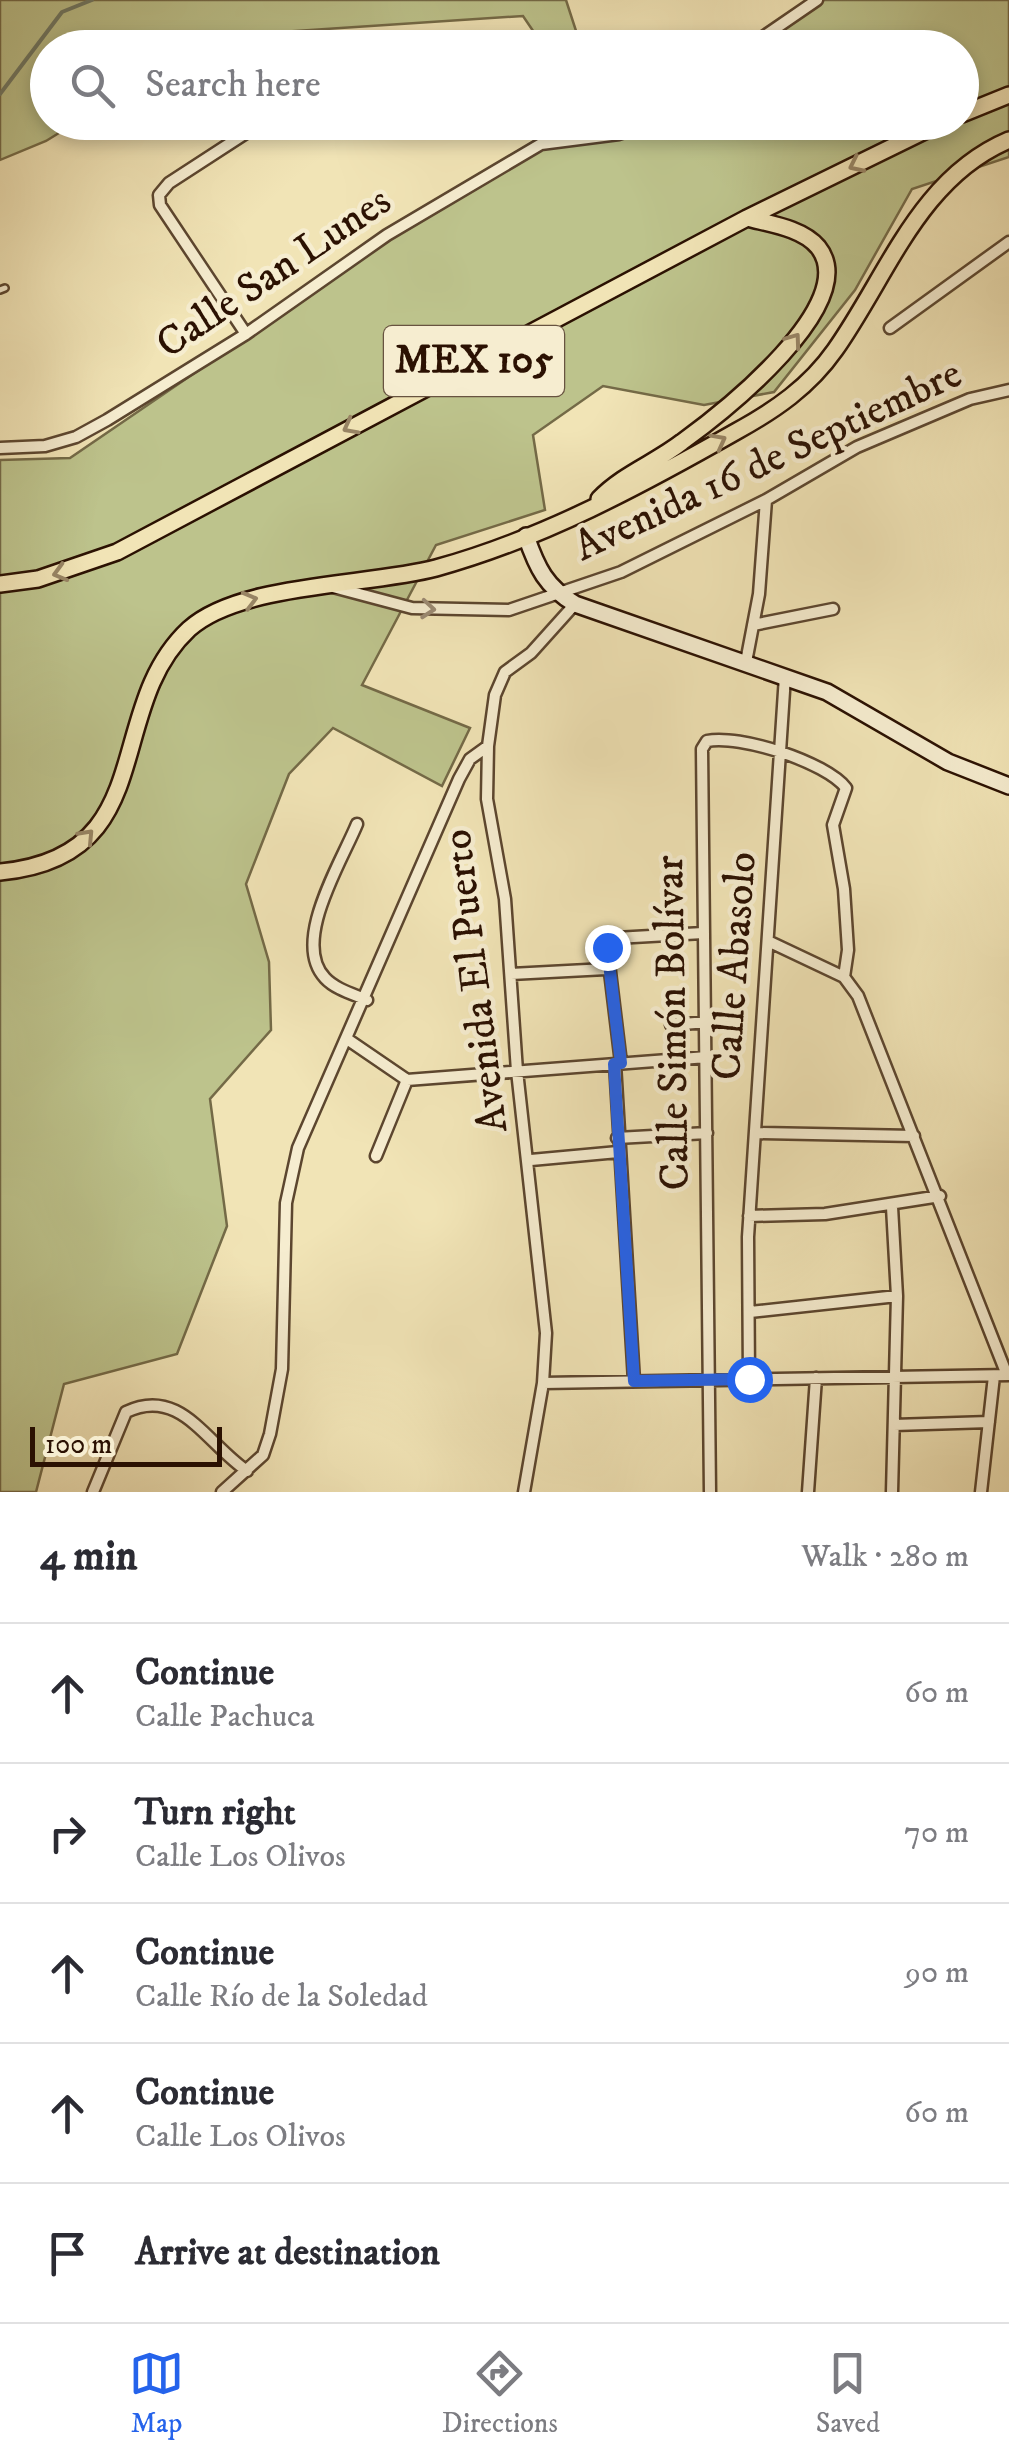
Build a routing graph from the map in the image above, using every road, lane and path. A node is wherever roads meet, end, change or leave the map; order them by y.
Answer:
1 (817, 0) edge
2 (773, 30) edge
3 (1009, 95) edge
4 (979, 107) edge
5 (235, 140) edge
6 (563, 140) edge
7 (907, 140) edge
8 (1009, 140) edge
9 (747, 218) junction
10 (1009, 242) edge
11 (890, 328) dead end
12 (246, 334) junction
13 (1009, 390) edge
14 (0, 448) edge
15 (766, 500) junction
16 (586, 512) junction
17 (526, 536) junction
18 (0, 584) edge
19 (333, 587) junction
20 (554, 592) junction
21 (575, 604) junction
22 (833, 609) dead end
23 (753, 625) junction
24 (746, 662) junction
25 (785, 676) junction
26 (488, 746) junction
27 (780, 751) junction
28 (1009, 786) edge
29 (357, 824) dead end
30 (0, 872) edge
31 (703, 933) junction
32 (770, 942) junction
33 (606, 969) junction
34 (511, 974) junction
35 (844, 977) junction
36 (366, 1000) junction
37 (707, 1022) junction
38 (670, 1024) dead end
39 (346, 1039) junction
40 (707, 1057) junction
41 (618, 1064) junction
42 (517, 1071) junction
43 (408, 1080) junction
44 (756, 1132) junction
45 (707, 1133) junction
46 (914, 1136) junction
47 (618, 1138) junction
48 (618, 1152) junction
49 (376, 1156) dead end
50 (530, 1160) junction
51 (940, 1196) junction
52 (892, 1207) junction
53 (750, 1216) junction
54 (897, 1296) junction
55 (750, 1312) junction
56 (994, 1376) junction
57 (1008, 1376) edge
58 (896, 1377) junction
59 (816, 1378) junction
60 (749, 1379) junction
61 (707, 1380) junction
62 (634, 1381) junction
63 (543, 1382) junction
64 (989, 1422) junction
65 (894, 1425) junction
66 (247, 1471) junction
67 (92, 1492) edge
68 (222, 1492) edge
69 (524, 1492) edge
70 (710, 1492) edge
71 (808, 1492) edge
72 (892, 1492) edge
73 (982, 1492) edge

1 - 2 street
3 - 4 main road
5 - 12 street
6 - 12 street, Calle San Lunes
7 -> 9 main road, MEX 105
16 -> 8 main road
16 -> 9 main road
9 -> 18 main road, MEX 105
10 - 11 street
12 - 14 street, Calle San Lunes
13 - 15 street, Avenida 16 de Septiembre
15 - 20 street, Avenida 16 de Septiembre
15 - 23 street
16 - 17 main road
17 - 19 main road
17 - 20 street
19 -> 20 street, Avenida 16 de Septiembre
30 -> 19 main road
20 - 21 street
21 - 24 street
21 - 26 street, Avenida El Puerto
22 - 23 street
23 - 24 street
24 - 25 street
25 - 27 street, Calle Abasolo
25 - 28 street
26 - 34 street, Avenida El Puerto
26 - 36 street
27 - 31 street, Calle Simón Bolívar
27 - 32 street, Calle Abasolo
27 - 35 street
29 - 36 street
31 - 33 street
31 - 37 street, Calle Simón Bolívar
32 - 35 street
32 - 44 street, Calle Abasolo
33 - 34 street
33 - 41 street
34 - 42 street, Avenida El Puerto
35 - 46 street
36 - 39 street
37 - 38 street
37 - 40 street, Calle Simón Bolívar
39 - 43 street
39 - 66 street
40 - 41 street
40 - 45 street, Calle Simón Bolívar
41 - 42 street
41 - 47 street
42 - 43 street
42 - 50 street, Avenida El Puerto
43 - 49 street
44 - 46 street
44 - 53 street, Calle Abasolo
45 - 47 street
45 - 61 street, Calle Simón Bolívar
46 - 51 street
47 - 48 street
48 - 50 street
48 - 62 street
50 - 63 street, Avenida El Puerto
51 - 52 street
51 - 57 street
52 - 53 street
52 - 54 street
53 - 55 street, Calle Abasolo
54 - 55 street
54 - 58 street
55 - 60 street, Calle Abasolo
56 - 57 street
56 - 58 street
56 - 64 street
58 - 59 street
58 - 65 street
59 - 60 street
59 - 71 street
60 - 61 street
61 - 62 street
61 - 70 street, Calle Simón Bolívar
62 - 63 street
63 - 69 street, Avenida El Puerto
64 - 65 street
64 - 73 street
65 - 72 street
66 - 67 street
66 - 68 street

